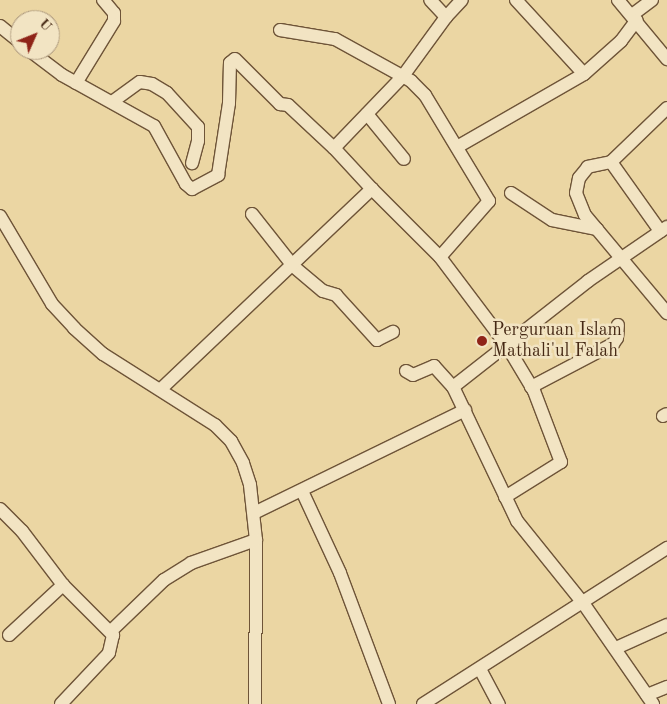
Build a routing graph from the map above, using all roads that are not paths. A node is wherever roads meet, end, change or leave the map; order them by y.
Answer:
1 (103, 0) edge
2 (430, 0) edge
3 (462, 0) edge
4 (516, 0) edge
5 (618, 0) edge
6 (652, 0) edge
7 (446, 17) junction
8 (634, 18) junction
9 (0, 26) edge
10 (280, 30) dead end
11 (10, 34) edge
12 (665, 53) edge
13 (43, 60) edge
14 (584, 74) junction
15 (403, 76) junction
16 (76, 83) junction
17 (112, 102) junction
18 (667, 108) edge
19 (367, 114) junction
20 (457, 147) junction
21 (334, 148) junction
22 (404, 159) dead end
23 (611, 162) junction
24 (192, 163) dead end
25 (372, 188) junction
26 (511, 193) dead end
27 (252, 214) dead end
28 (0, 216) edge
29 (597, 229) junction
30 (663, 229) edge
31 (440, 256) junction
32 (621, 257) junction
33 (293, 266) junction
34 (667, 313) edge
35 (618, 325) dead end
36 (393, 332) dead end
37 (507, 346) junction
38 (406, 371) dead end
39 (531, 386) junction
40 (453, 387) junction
41 (161, 389) junction
42 (465, 410) junction
43 (302, 491) junction
44 (505, 497) junction
45 (0, 509) edge
46 (254, 513) junction
47 (256, 540) junction
48 (667, 548) edge
49 (63, 585) junction
50 (583, 603) junction
51 (667, 625) edge
52 (111, 631) junction
53 (9, 635) dead end
54 (616, 648) junction
55 (480, 669) junction
56 (667, 687) edge
57 (650, 700) edge
58 (61, 704) edge
59 (255, 704) edge
60 (388, 704) edge
61 (423, 704) edge
62 (499, 704) edge

1 - 16 street
2 - 7 street
3 - 7 street
4 - 14 street
5 - 8 street
6 - 8 street
7 - 15 street
8 - 12 street
8 - 14 street
9 - 11 street
10 - 15 street
13 - 16 street
14 - 20 street
15 - 19 street
15 - 20 street
16 - 17 street
17 - 21 street
17 - 24 street
18 - 23 street
19 - 21 street
19 - 22 street
20 - 31 street
21 - 25 street
23 - 29 street
23 - 30 street
25 - 31 street
25 - 33 street
26 - 29 street
27 - 33 street
28 - 41 street
29 - 32 street
30 - 32 street
31 - 37 street
32 - 34 street
32 - 37 street
33 - 36 street
33 - 41 street
35 - 39 street
37 - 39 street
37 - 40 street
38 - 40 street
39 - 44 street
40 - 42 street
41 - 46 street
42 - 43 street
42 - 44 street
43 - 46 street
43 - 60 street
44 - 50 street
45 - 49 street
46 - 47 street
47 - 52 street
47 - 59 street
48 - 50 street
49 - 52 street
49 - 53 street
50 - 54 street
50 - 55 street
51 - 54 street
52 - 58 street
54 - 57 street
55 - 61 street
55 - 62 street
56 - 57 street

